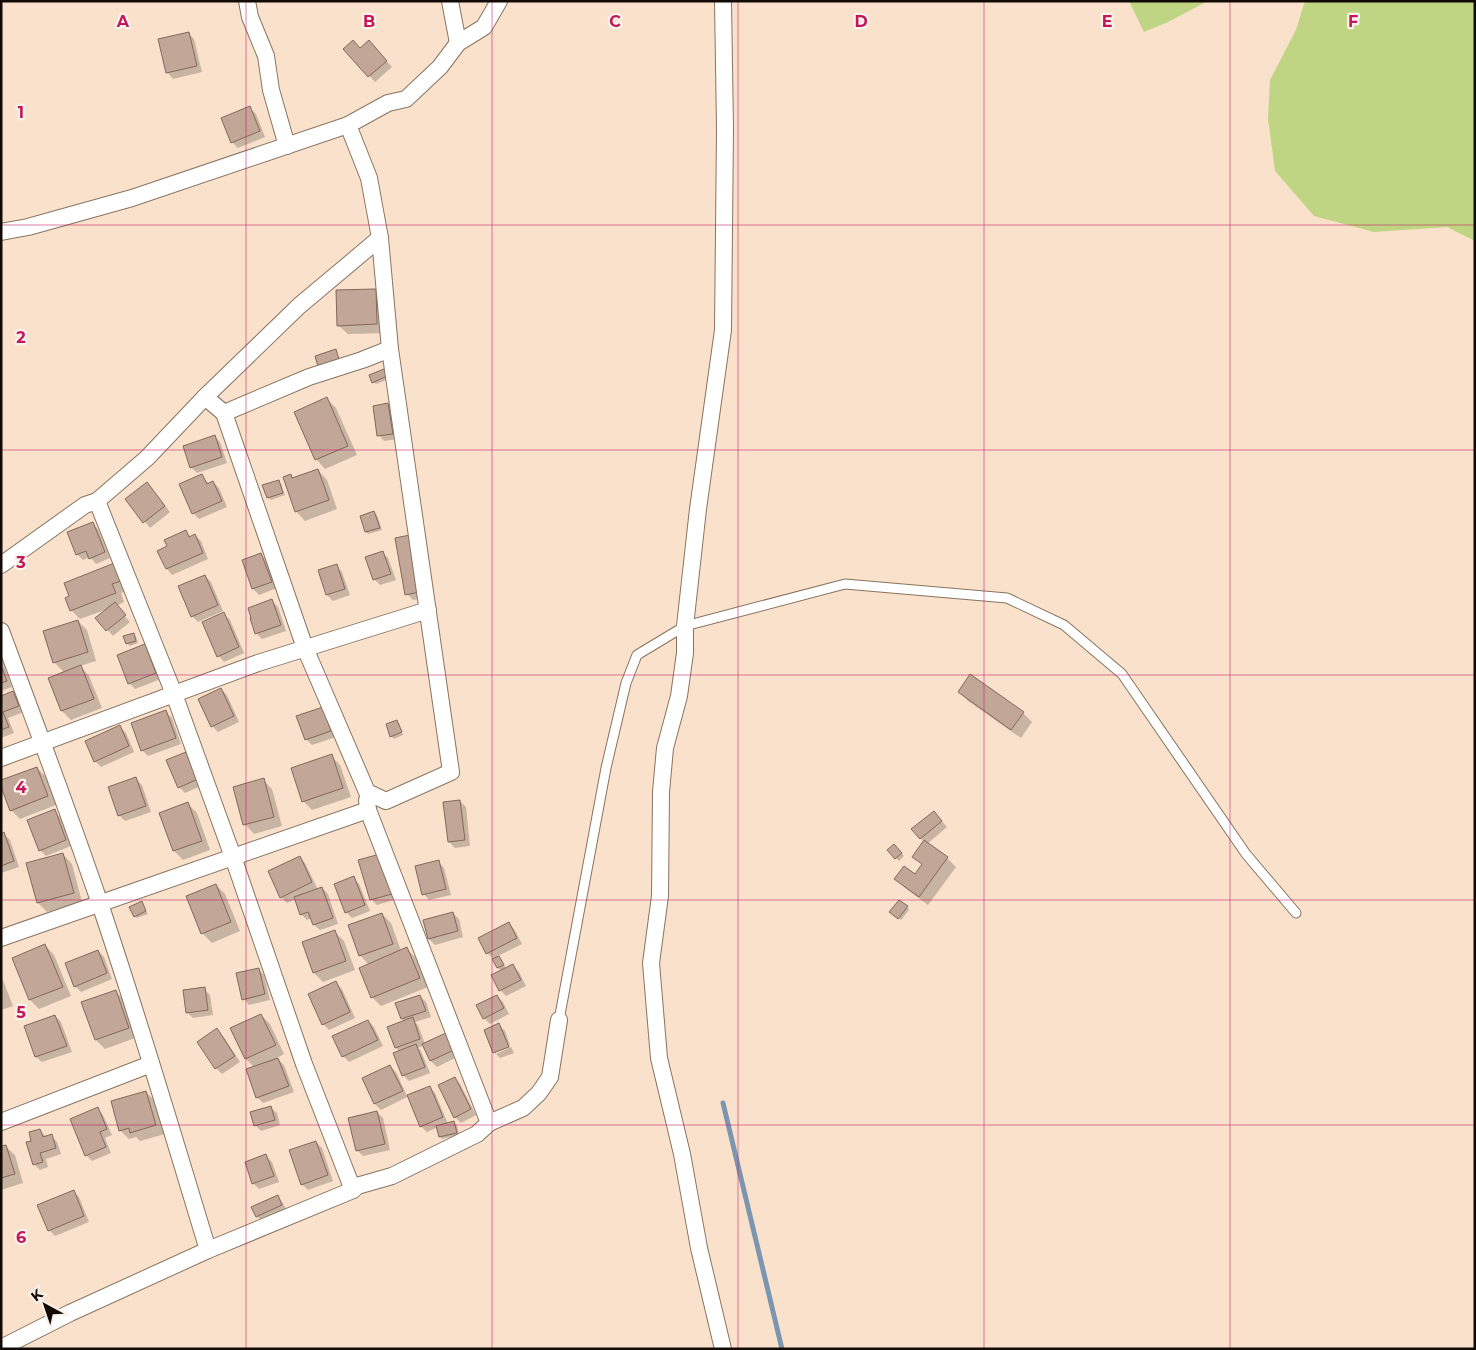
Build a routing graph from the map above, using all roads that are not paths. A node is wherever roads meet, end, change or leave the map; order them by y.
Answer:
1 (247, 1) edge
2 (450, 1) edge
3 (499, 1) edge
4 (722, 1) edge
5 (458, 43) junction
6 (348, 124) junction
7 (287, 146) junction
8 (1, 232) edge
9 (380, 238) junction
10 (390, 350) junction
11 (205, 397) junction
12 (224, 413) junction
13 (97, 501) junction
14 (1, 565) edge
15 (428, 610) junction
16 (686, 626) junction
17 (1, 631) edge
18 (305, 648) junction
19 (174, 694) junction
20 (43, 742) junction
21 (1, 758) edge
22 (367, 792) junction
23 (368, 810) junction
24 (233, 858) junction
25 (100, 905) junction
26 (1296, 913) dead end
27 (1, 938) edge
28 (559, 1020) joint
29 (151, 1064) junction
30 (1, 1122) edge
31 (489, 1123) junction
32 (353, 1190) junction
33 (208, 1250) junction
34 (1, 1348) edge
35 (723, 1349) edge

1 - 7 street
2 - 5 street
3 - 5 street
4 - 16 street
5 - 6 street
6 - 7 street
6 - 9 street
7 - 8 street
9 - 10 street
9 - 11 street
10 - 12 street
10 - 15 street
11 - 12 street
11 - 13 street
12 - 18 street
13 - 14 street
13 - 19 street
15 - 18 street
15 - 22 street
16 - 26 lane
16 - 28 lane
16 - 35 street
17 - 20 street
18 - 19 street
18 - 22 street
19 - 20 street
19 - 24 street
20 - 21 street
20 - 25 street
22 - 23 street
23 - 24 street
23 - 31 street
24 - 25 street
24 - 32 street
25 - 27 street
25 - 29 street
28 - 31 street
29 - 30 street
29 - 33 street
31 - 32 street
32 - 33 street
33 - 34 street

